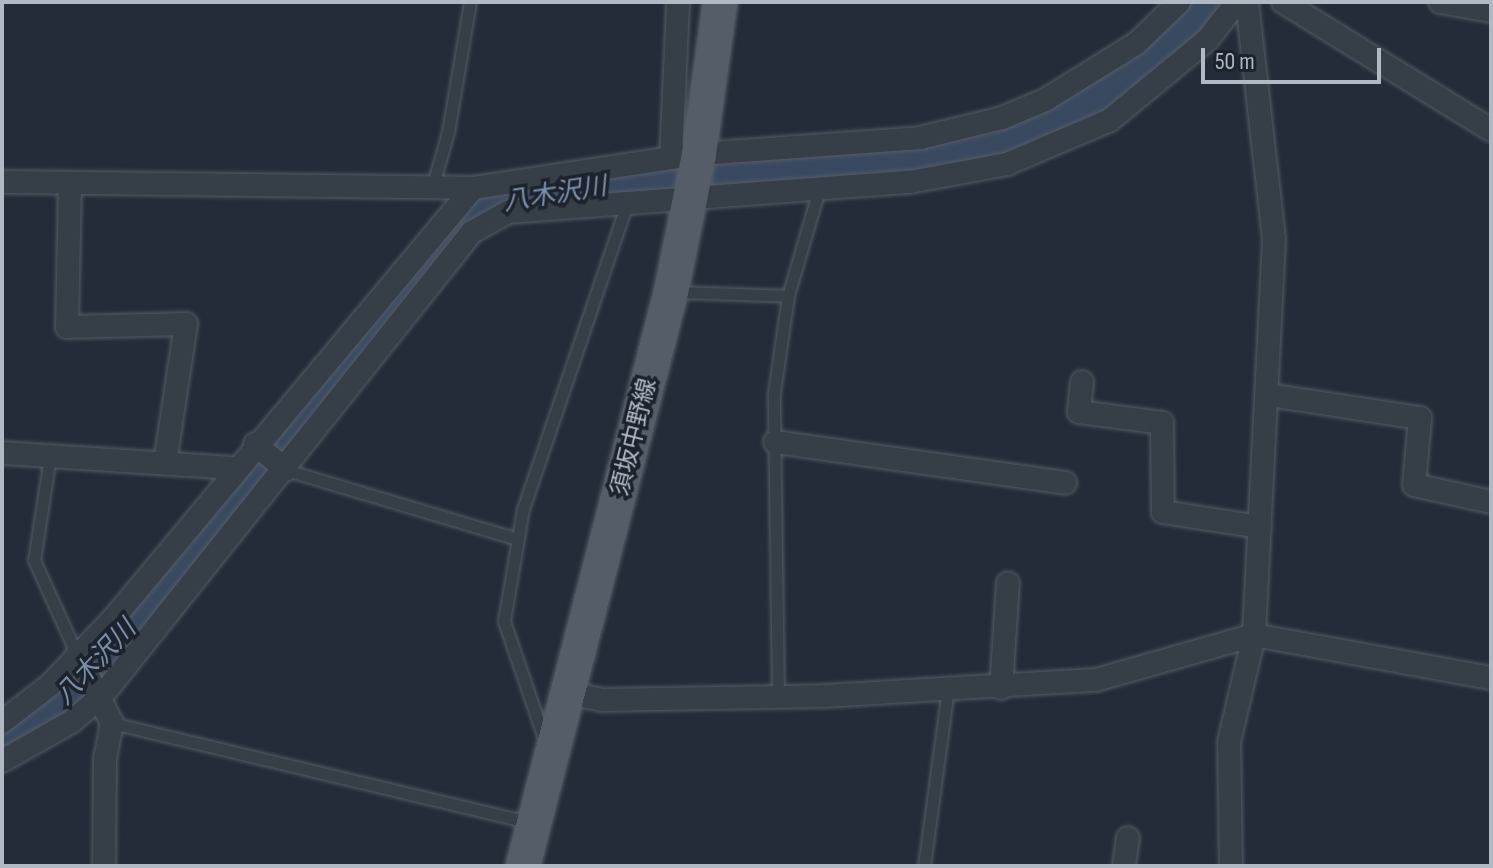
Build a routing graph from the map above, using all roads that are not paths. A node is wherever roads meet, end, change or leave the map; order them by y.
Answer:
1 (470, 2) edge
2 (677, 2) edge
3 (1179, 2) edge
4 (1237, 2) edge
5 (1247, 2) edge
6 (1283, 2) edge
7 (1440, 2) edge
8 (720, 7) edge
9 (1491, 11) edge
10 (1491, 130) edge
11 (690, 172) junction
12 (2, 182) edge
13 (70, 184) junction
14 (432, 188) junction
15 (473, 188) junction
16 (819, 189) junction
17 (627, 203) junction
18 (671, 292) junction
19 (788, 296) junction
20 (1082, 382) dead end
21 (1269, 395) junction
22 (775, 442) junction
23 (258, 447) junction
24 (2, 453) edge
25 (50, 456) junction
26 (165, 463) junction
27 (283, 467) junction
28 (234, 468) junction
29 (1065, 483) dead end
30 (1491, 502) edge
31 (1260, 527) junction
32 (518, 539) junction
33 (1008, 583) dead end
34 (1254, 635) junction
35 (79, 659) junction
36 (1491, 678) edge
37 (1001, 688) junction
38 (948, 689) junction
39 (569, 693) junction
40 (100, 694) junction
41 (778, 696) junction
42 (2, 722) edge
43 (112, 723) junction
44 (2, 761) edge
45 (551, 762) junction
46 (534, 823) junction
47 (1128, 838) dead end
48 (104, 866) edge
49 (523, 866) edge
50 (924, 866) edge
51 (1124, 866) edge
52 (1231, 866) edge

1 - 14 lane
2 - 8 street
2 - 11 street
3 - 11 street
4 - 16 street
5 - 21 street
6 - 10 street
7 - 9 street
8 - 11 main road, 須坂中野線
11 - 15 street
11 - 16 street
11 - 17 street
11 - 18 main road, 須坂中野線
12 - 13 street
13 - 14 street
13 - 26 street
14 - 15 street
15 - 23 street
16 - 19 lane
17 - 27 street
17 - 32 lane
18 - 19 lane
18 - 39 main road, 須坂中野線
19 - 22 lane
20 - 31 street
21 - 30 street
21 - 31 street
22 - 29 street
22 - 41 lane
23 - 27 street
23 - 28 street
24 - 25 street
25 - 26 street
25 - 35 lane
26 - 28 street
27 - 32 lane
27 - 40 street
28 - 35 street
31 - 34 street
32 - 45 lane
33 - 37 street
34 - 36 street
34 - 37 street
34 - 52 street
35 - 40 street
35 - 42 street
37 - 38 street
38 - 41 street
38 - 50 lane
39 - 41 street
39 - 45 main road, 須坂中野線
40 - 43 street
40 - 44 street
43 - 46 lane
43 - 48 street
45 - 46 main road, 須坂中野線
46 - 49 main road, 須坂中野線
47 - 51 street

